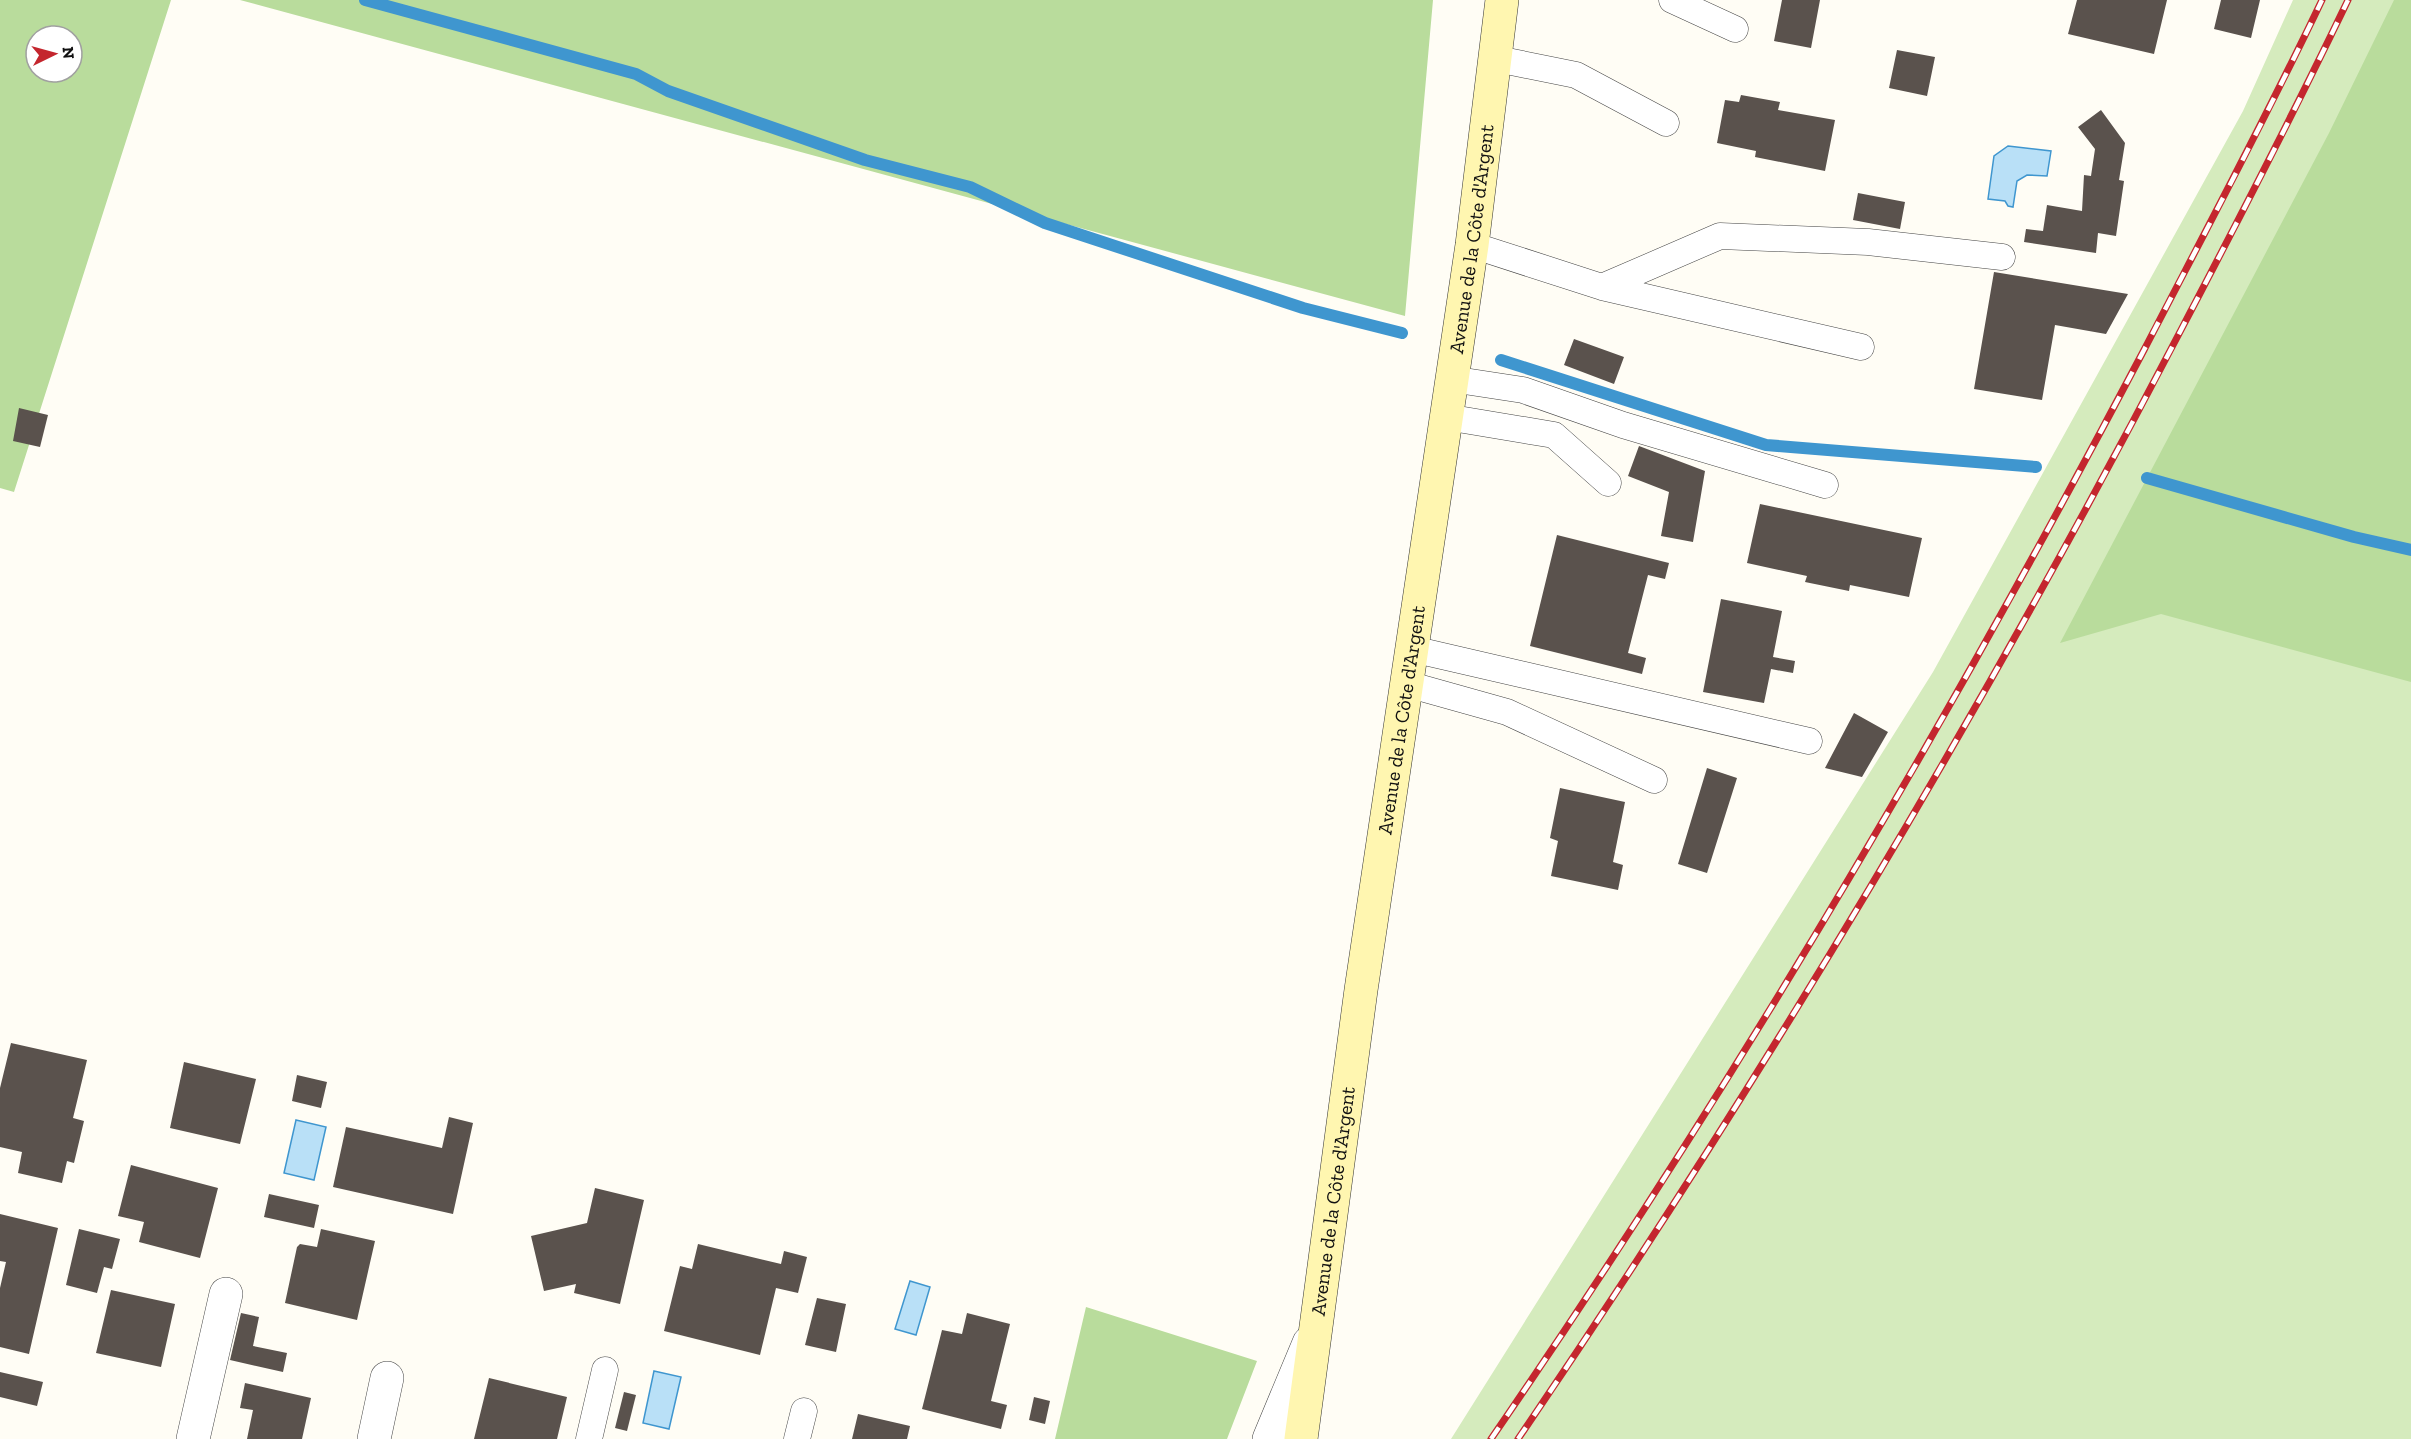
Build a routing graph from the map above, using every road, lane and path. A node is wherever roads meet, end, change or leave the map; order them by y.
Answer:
1 (1502, 0) edge
2 (1672, 0) edge
3 (1735, 29) dead end
4 (1497, 59) junction
5 (1666, 123) dead end
6 (1472, 245) junction
7 (2002, 257) dead end
8 (1602, 287) junction
9 (1861, 347) dead end
10 (1451, 379) junction
11 (1446, 417) junction
12 (1608, 483) dead end
13 (1826, 485) dead end
14 (1412, 649) junction
15 (1407, 684) junction
16 (1809, 741) dead end
17 (1654, 780) dead end
18 (226, 1294) dead end
19 (1317, 1325) junction
20 (605, 1370) dead end
21 (387, 1378) dead end
22 (804, 1411) dead end
23 (194, 1439) edge
24 (374, 1439) edge
25 (589, 1439) edge
26 (797, 1439) edge
27 (1269, 1439) edge
28 (1301, 1439) edge

1 - 4 main road, Avenue de la Côte d'Argent
2 - 3 lane
4 - 5 lane
4 - 6 main road, Avenue de la Côte d'Argent
6 - 8 lane
6 - 10 main road, Avenue de la Côte d'Argent
7 - 8 lane
8 - 9 lane
10 - 11 main road, Avenue de la Côte d'Argent
10 - 13 lane
11 - 12 lane
11 - 14 main road, Avenue de la Côte d'Argent
14 - 15 main road, Avenue de la Côte d'Argent
14 - 16 lane
15 - 17 lane
15 - 19 main road, Avenue de la Côte d'Argent
18 - 23 street
19 - 27 street
19 - 28 main road, Avenue de la Côte d'Argent
20 - 25 lane
21 - 24 street
22 - 26 lane

